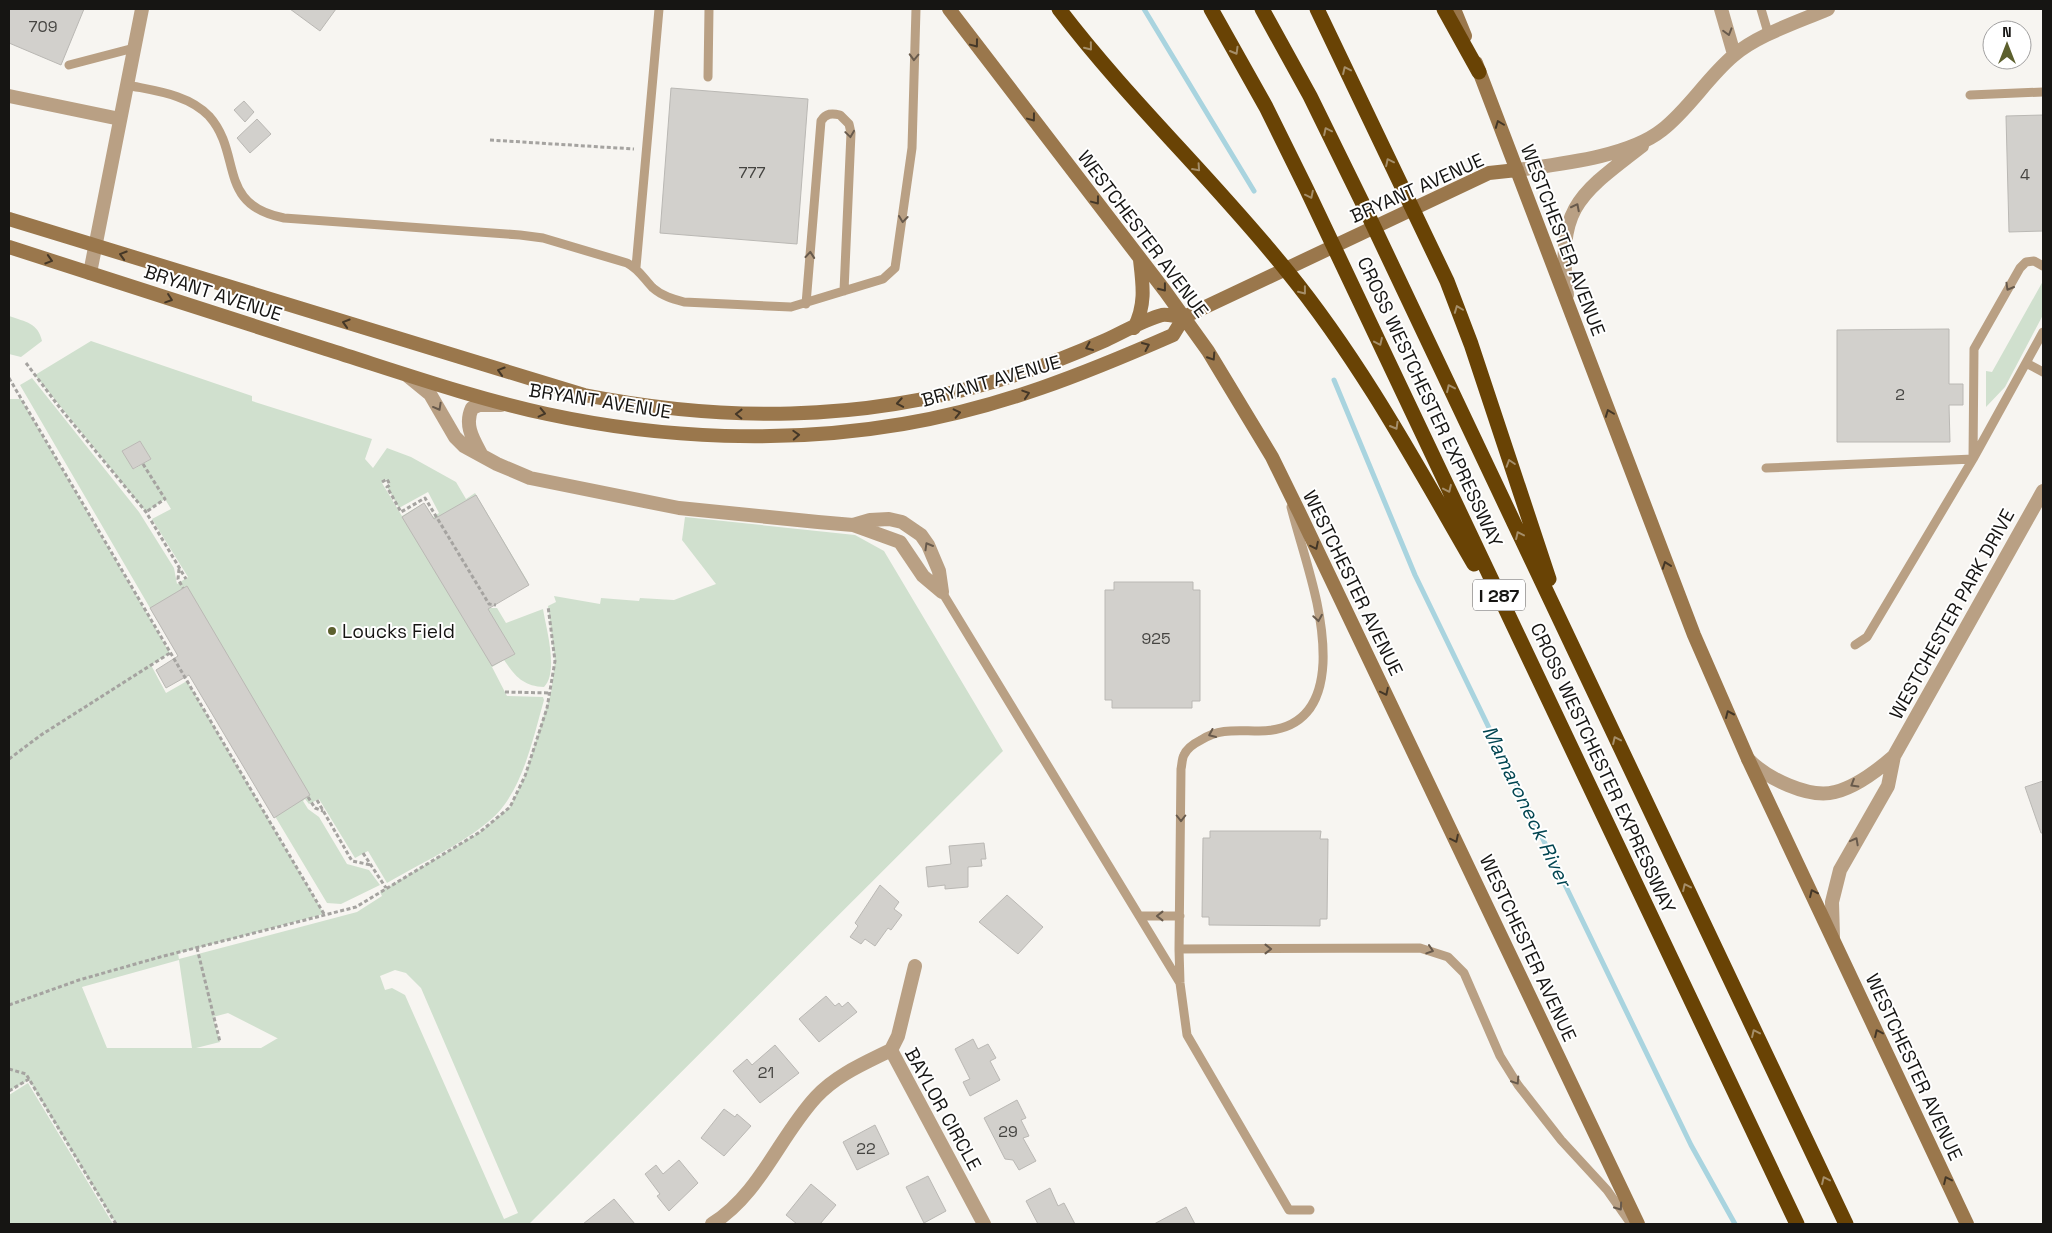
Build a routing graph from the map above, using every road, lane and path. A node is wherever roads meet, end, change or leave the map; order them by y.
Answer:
1 (142, 9) edge
2 (659, 9) edge
3 (708, 9) edge
4 (916, 9) edge
5 (949, 9) edge
6 (1059, 9) edge
7 (1210, 9) edge
8 (1262, 9) edge
9 (1317, 9) edge
10 (1444, 9) edge
11 (1454, 9) edge
12 (1721, 9) edge
13 (1762, 9) edge
14 (1828, 9) edge
15 (1813, 12) edge
16 (1769, 36) junction
17 (134, 48) junction
18 (1734, 54) junction
19 (69, 65) dead end
20 (1479, 72) junction
21 (708, 77) dead end
22 (127, 85) junction
23 (2043, 92) edge
24 (1970, 95) dead end
25 (9, 96) edge
26 (120, 119) junction
27 (1661, 131) junction
28 (490, 140) dead end
29 (647, 150) junction
30 (1517, 170) junction
31 (9, 219) edge
32 (95, 246) junction
33 (9, 247) edge
34 (1140, 260) junction
35 (2043, 266) edge
36 (636, 268) junction
37 (90, 273) junction
38 (844, 291) junction
39 (806, 304) junction
40 (1568, 306) junction
41 (1184, 317) junction
42 (1134, 328) junction
43 (2043, 332) edge
44 (26, 364) dead end
45 (2028, 364) junction
46 (2043, 372) edge
47 (404, 373) junction
48 (9, 378) edge
49 (515, 406) junction
50 (481, 454) junction
51 (1973, 459) junction
52 (143, 464) dead end
53 (1766, 468) dead end
54 (382, 482) dead end
55 (1286, 485) junction
56 (2043, 491) edge
57 (146, 512) junction
58 (853, 525) junction
59 (179, 568) junction
60 (186, 579) dead end
61 (183, 588) dead end
62 (942, 592) junction
63 (496, 605) dead end
64 (548, 606) dead end
65 (1570, 642) junction
66 (1855, 644) dead end
67 (170, 653) junction
68 (1526, 653) junction
69 (506, 692) dead end
70 (551, 693) junction
71 (1894, 756) junction
72 (1748, 759) junction
73 (9, 760) edge
74 (308, 797) dead end
75 (317, 800) dead end
76 (323, 812) junction
77 (363, 853) dead end
78 (371, 865) junction
79 (386, 888) junction
80 (324, 914) junction
81 (1140, 916) junction
82 (1180, 916) junction
83 (1833, 938) junction
84 (197, 948) junction
85 (1179, 949) junction
86 (915, 966) dead end
87 (1180, 983) junction
88 (9, 1005) edge
89 (220, 1042) dead end
90 (891, 1050) junction
91 (9, 1069) edge
92 (29, 1079) junction
93 (9, 1091) edge
94 (1310, 1210) dead end
95 (116, 1224) edge
96 (712, 1224) edge
97 (984, 1224) edge
98 (1631, 1224) edge
99 (1638, 1224) edge
100 (1797, 1224) edge
101 (1846, 1224) edge
102 (1967, 1224) edge

1 - 17 street
2 - 29 lane
3 - 21 lane
4 -> 38 lane
5 -> 34 main road, WESTCHESTER AVENUE
6 -> 68 highway
7 -> 68 highway, CROSS WESTCHESTER EXPRESSWAY / I 287
65 -> 8 highway, CROSS WESTCHESTER EXPRESSWAY / I 287
65 -> 9 highway
10 - 20 highway
11 - 20 main road, WESTCHESTER AVENUE
12 -> 18 street
13 - 16 lane
14 - 15 street, BRYANT AVENUE
15 - 16 street, BRYANT AVENUE
16 - 18 street, BRYANT AVENUE
17 - 19 lane
17 - 22 street
18 - 27 street, BRYANT AVENUE
30 -> 20 main road, WESTCHESTER AVENUE
22 - 26 street
22 - 36 lane
23 - 24 lane
25 - 26 street
26 - 32 street
27 - 30 street, BRYANT AVENUE
40 -> 27 street
28 - 29 path
29 - 36 lane
30 - 40 main road, WESTCHESTER AVENUE
30 - 41 main road, BRYANT AVENUE
31 - 32 main road, BRYANT AVENUE
32 - 37 street
42 -> 32 main road, BRYANT AVENUE
33 -> 37 main road, BRYANT AVENUE
34 -> 41 main road, WESTCHESTER AVENUE
34 - 42 main road
35 -> 51 lane
36 - 39 lane
37 -> 47 main road, BRYANT AVENUE
38 - 39 lane
39 -> 38 lane
72 -> 40 main road, WESTCHESTER AVENUE
41 - 42 main road, BRYANT AVENUE
49 -> 41 main road, BRYANT AVENUE
41 -> 55 main road, WESTCHESTER AVENUE
43 - 45 lane
44 - 57 path
45 - 46 lane
45 - 51 lane
47 - 49 main road, BRYANT AVENUE
47 -> 50 street
48 - 67 path
49 - 50 street
50 - 58 street
51 - 53 lane
51 - 66 lane
52 - 57 path
54 - 63 path
55 -> 82 lane
55 -> 99 main road, WESTCHESTER AVENUE
56 - 71 street, WESTCHESTER PARK DRIVE
57 - 59 path
58 - 62 street
62 -> 58 street
59 - 60 path
59 - 61 path
62 - 81 lane
64 - 70 path
101 -> 65 highway, CROSS WESTCHESTER EXPRESSWAY / I 287
67 - 73 path
67 - 80 path
68 - 100 highway, CROSS WESTCHESTER EXPRESSWAY / I 287
69 - 70 path
70 - 79 path
71 -> 72 street, WESTCHESTER PARK DRIVE
83 -> 71 street, WESTCHESTER PARK DRIVE
83 -> 72 main road, WESTCHESTER AVENUE
74 - 76 path
75 - 76 path
76 - 78 path
77 - 78 path
78 - 79 path
79 - 80 path
80 - 84 path
82 -> 81 lane
81 - 87 lane
82 - 85 lane
102 -> 83 main road, WESTCHESTER AVENUE
84 - 88 path
84 - 89 path
85 - 87 lane
85 -> 98 lane
86 - 90 street
87 - 94 lane
90 - 96 street, BAYLOR CIRCLE
90 - 97 street, BAYLOR CIRCLE
91 - 92 path
92 - 93 path
92 - 95 path

